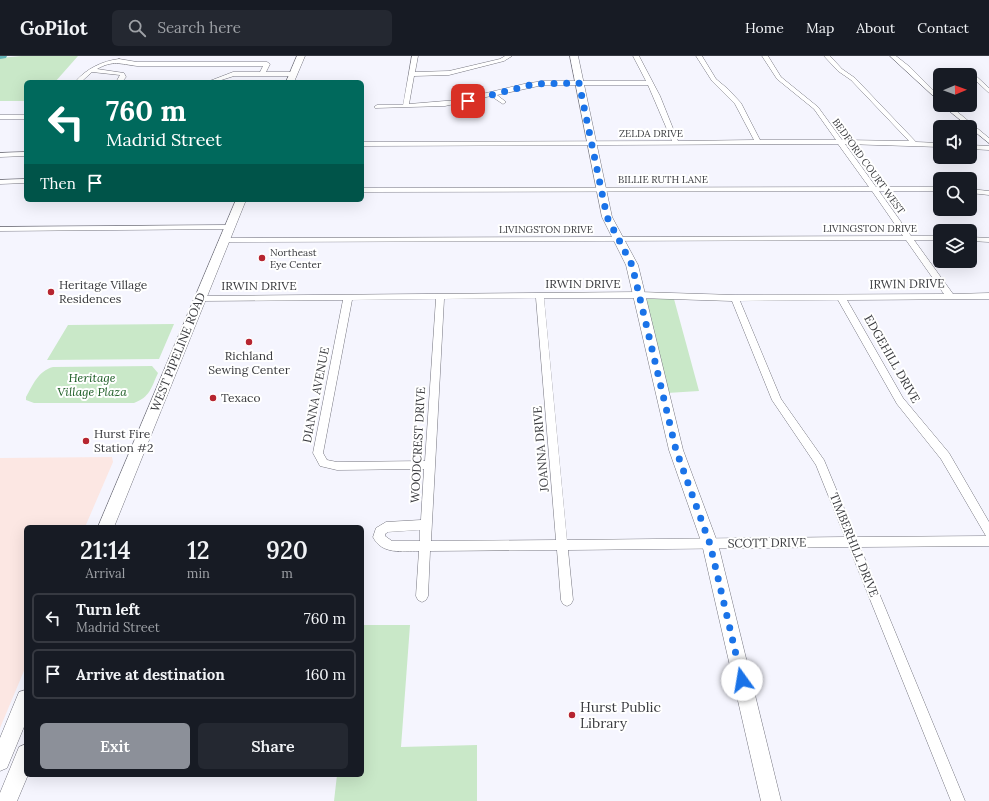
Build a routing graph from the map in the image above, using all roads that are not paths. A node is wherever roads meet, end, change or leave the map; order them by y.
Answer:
1 (301, 56) edge
2 (415, 56) edge
3 (509, 56) edge
4 (574, 56) edge
5 (636, 56) edge
6 (699, 56) edge
7 (765, 56) edge
8 (827, 56) edge
9 (893, 56) edge
10 (208, 64) junction
11 (90, 71) junction
12 (205, 71) dead end
13 (262, 74) junction
14 (294, 74) junction
15 (411, 74) junction
16 (979, 78) dead end
17 (80, 80) edge
18 (120, 80) edge
19 (216, 80) edge
20 (291, 80) edge
21 (579, 83) junction
22 (649, 83) junction
23 (989, 90) edge
24 (933, 93) edge
25 (492, 94) junction
26 (503, 102) dead end
27 (406, 106) junction
28 (377, 107) dead end
29 (954, 112) edge
30 (24, 117) edge
31 (0, 118) edge
32 (989, 141) edge
33 (840, 142) junction
34 (591, 143) junction
35 (758, 143) junction
36 (914, 143) junction
37 (364, 144) edge
38 (676, 144) junction
39 (933, 144) edge
40 (977, 147) edge
41 (989, 148) edge
42 (24, 154) edge
43 (0, 155) edge
44 (24, 181) edge
45 (0, 182) edge
46 (601, 189) junction
47 (873, 189) junction
48 (933, 189) edge
49 (364, 190) edge
50 (977, 192) edge
51 (989, 193) edge
52 (240, 202) edge
53 (230, 227) junction
54 (0, 229) edge
55 (619, 238) junction
56 (909, 238) junction
57 (933, 238) edge
58 (977, 239) edge
59 (224, 240) junction
60 (989, 240) edge
61 (639, 295) junction
62 (440, 296) junction
63 (540, 296) junction
64 (950, 296) junction
65 (989, 296) edge
66 (348, 297) junction
67 (842, 297) junction
68 (201, 298) junction
69 (735, 298) junction
70 (430, 464) junction
71 (107, 525) edge
72 (426, 525) junction
73 (989, 532) edge
74 (989, 541) edge
75 (853, 542) junction
76 (710, 544) junction
77 (562, 545) junction
78 (425, 546) junction
79 (422, 596) dead end
80 (567, 600) dead end
81 (24, 704) edge
82 (24, 759) edge
83 (0, 761) edge
84 (7, 801) edge
85 (771, 801) edge
86 (958, 801) edge

1 - 14 street
2 - 15 street
3 - 15 street
4 - 21 street
5 - 22 street
6 - 35 street
7 - 33 street, BEDFORD COURT WEST
8 - 36 street
9 - 24 street
10 - 11 street
10 - 12 street
10 - 13 street
11 - 17 street
11 - 18 street
13 - 14 street
13 - 19 street
14 - 20 street
15 - 27 street
16 - 23 street
21 - 22 street
21 - 25 street
21 - 34 street
22 - 38 street
25 - 26 street
25 - 27 street
27 - 28 street
29 - 32 street
30 - 31 street
33 - 35 street, ZELDA DRIVE
33 - 36 street, ZELDA DRIVE
33 - 47 street, BEDFORD COURT WEST
34 - 37 street, ZELDA DRIVE
34 - 38 street, ZELDA DRIVE
34 - 46 street
35 - 38 street, ZELDA DRIVE
36 - 39 street, ZELDA DRIVE
40 - 41 street
42 - 43 street
44 - 45 street
46 - 47 street, BILLIE RUTH LANE
46 - 49 street, BILLIE RUTH LANE
46 - 55 street
47 - 48 street, BILLIE RUTH LANE
47 - 56 street, BEDFORD COURT WEST
50 - 51 street
52 - 53 street, WEST PIPELINE ROAD
53 - 54 street
53 - 59 street, WEST PIPELINE ROAD
55 - 56 street, LIVINGSTON DRIVE
55 - 59 street, LIVINGSTON DRIVE
55 - 61 street
56 - 57 street, LIVINGSTON DRIVE
56 - 64 street, BEDFORD COURT WEST
58 - 60 street
59 - 68 street, WEST PIPELINE ROAD
61 - 63 street, IRWIN DRIVE
61 - 69 street, IRWIN DRIVE
61 - 76 street
62 - 63 street, IRWIN DRIVE
62 - 66 street, IRWIN DRIVE
62 - 70 street, WOODCREST DRIVE
63 - 77 street, JOANNA DRIVE
64 - 65 street, IRWIN DRIVE
64 - 67 street, IRWIN DRIVE
66 - 68 street, IRWIN DRIVE
66 - 70 street, DIANNA AVENUE
67 - 69 street, IRWIN DRIVE
67 - 73 street, EDGEHILL DRIVE
68 - 71 street, WEST PIPELINE ROAD
69 - 75 street, TIMBERHILL DRIVE
70 - 72 street, WOODCREST DRIVE
72 - 78 street, WOODCREST DRIVE
72 - 78 street, SCOTT DRIVE
74 - 75 street, SCOTT DRIVE
75 - 76 street, SCOTT DRIVE
75 - 86 street, TIMBERHILL DRIVE
76 - 77 street, SCOTT DRIVE
76 - 85 street
77 - 78 street, SCOTT DRIVE
77 - 80 street, JOANNA DRIVE
78 - 79 street, WOODCREST DRIVE
81 - 83 street
82 - 84 street

